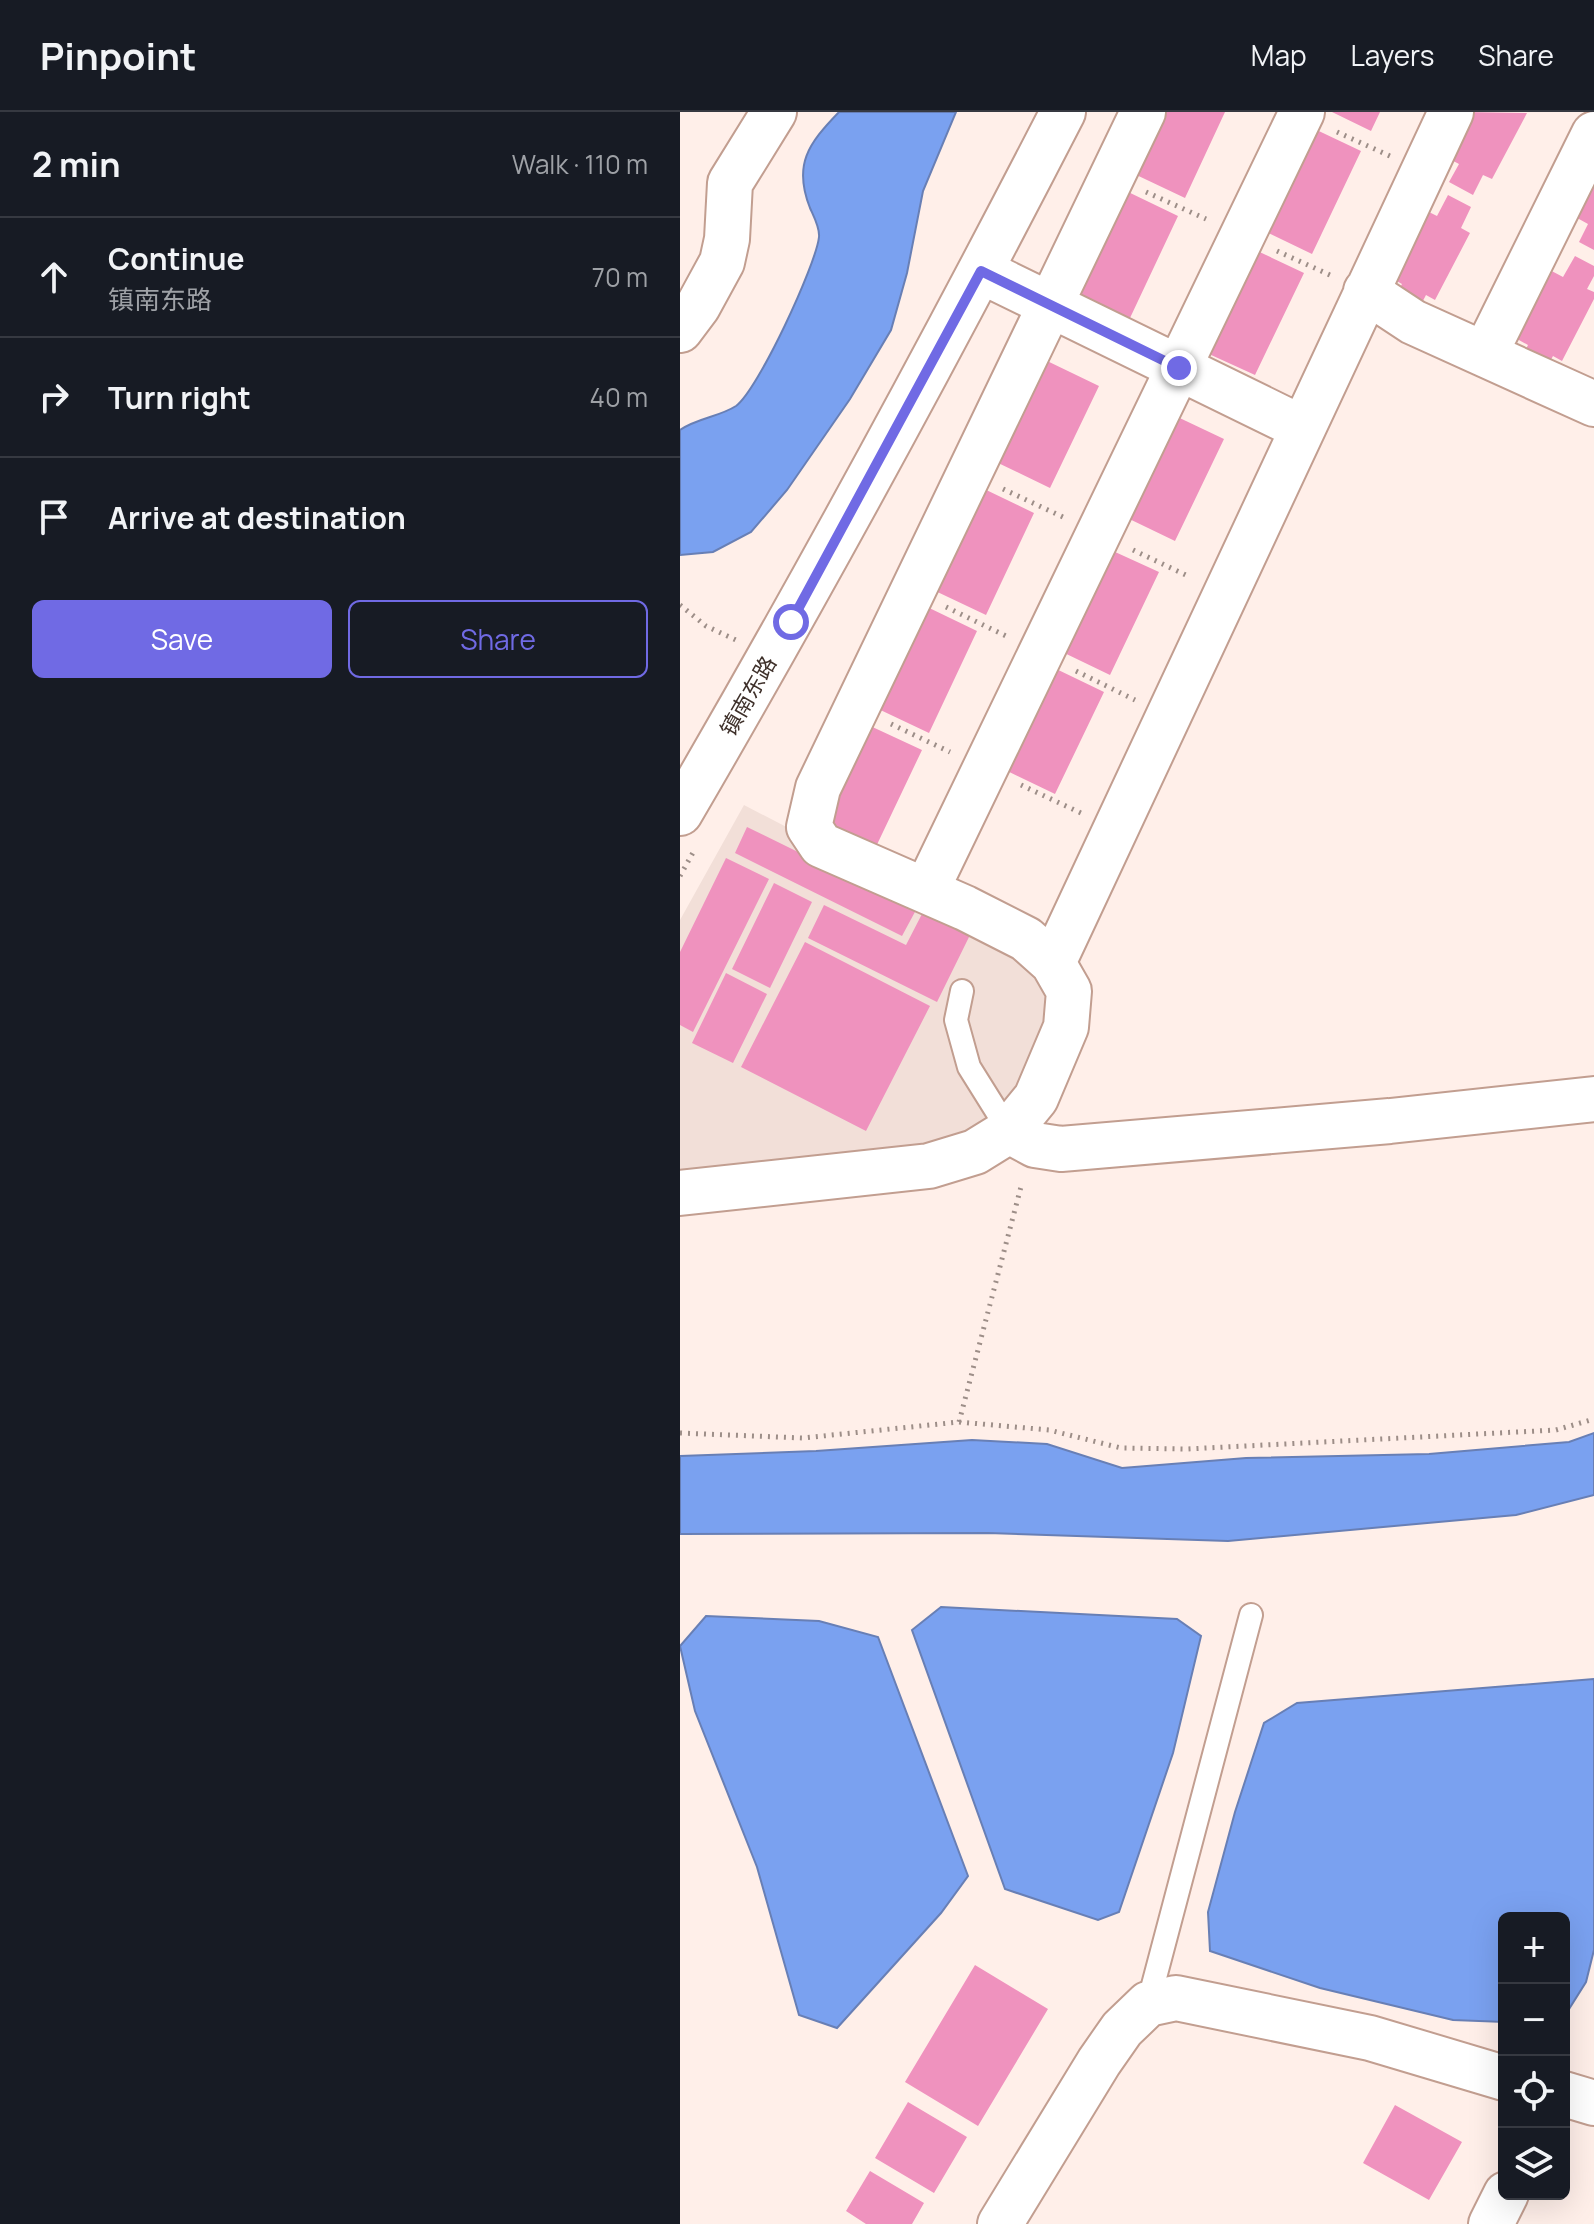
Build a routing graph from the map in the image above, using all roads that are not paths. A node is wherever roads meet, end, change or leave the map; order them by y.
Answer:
1 (774, 112) edge
2 (1063, 112) edge
3 (1143, 112) edge
4 (1451, 112) edge
5 (1301, 114) edge
6 (1594, 134) edge
7 (981, 271) junction
8 (1366, 291) junction
9 (1050, 305) junction
10 (680, 330) edge
11 (1485, 354) junction
12 (1179, 368) junction
13 (1594, 404) edge
14 (1302, 428) junction
15 (680, 813) edge
16 (926, 891) junction
17 (1053, 963) junction
18 (962, 991) dead end
19 (1594, 1099) edge
20 (1009, 1131) junction
21 (680, 1193) edge
22 (1251, 1615) dead end
23 (1148, 2004) junction
24 (1498, 2076) edge
25 (1570, 2096) edge
26 (1594, 2103) edge
27 (1503, 2200) edge
28 (1000, 2224) edge
29 (1491, 2224) edge

1 - 10 street
2 - 7 street, 镇南东路
3 - 9 street
4 - 8 street
5 - 12 street
6 - 11 street
7 - 9 street
7 - 15 street, 镇南东路
8 - 11 street
8 - 14 street
9 - 12 street
9 - 16 street
11 - 13 street
12 - 14 street
12 - 16 street
14 - 17 street
16 - 17 street
17 - 20 street
18 - 20 lane
19 - 20 street
20 - 21 street
22 - 23 lane
23 - 24 street
23 - 28 street
25 - 26 street
27 - 29 street

